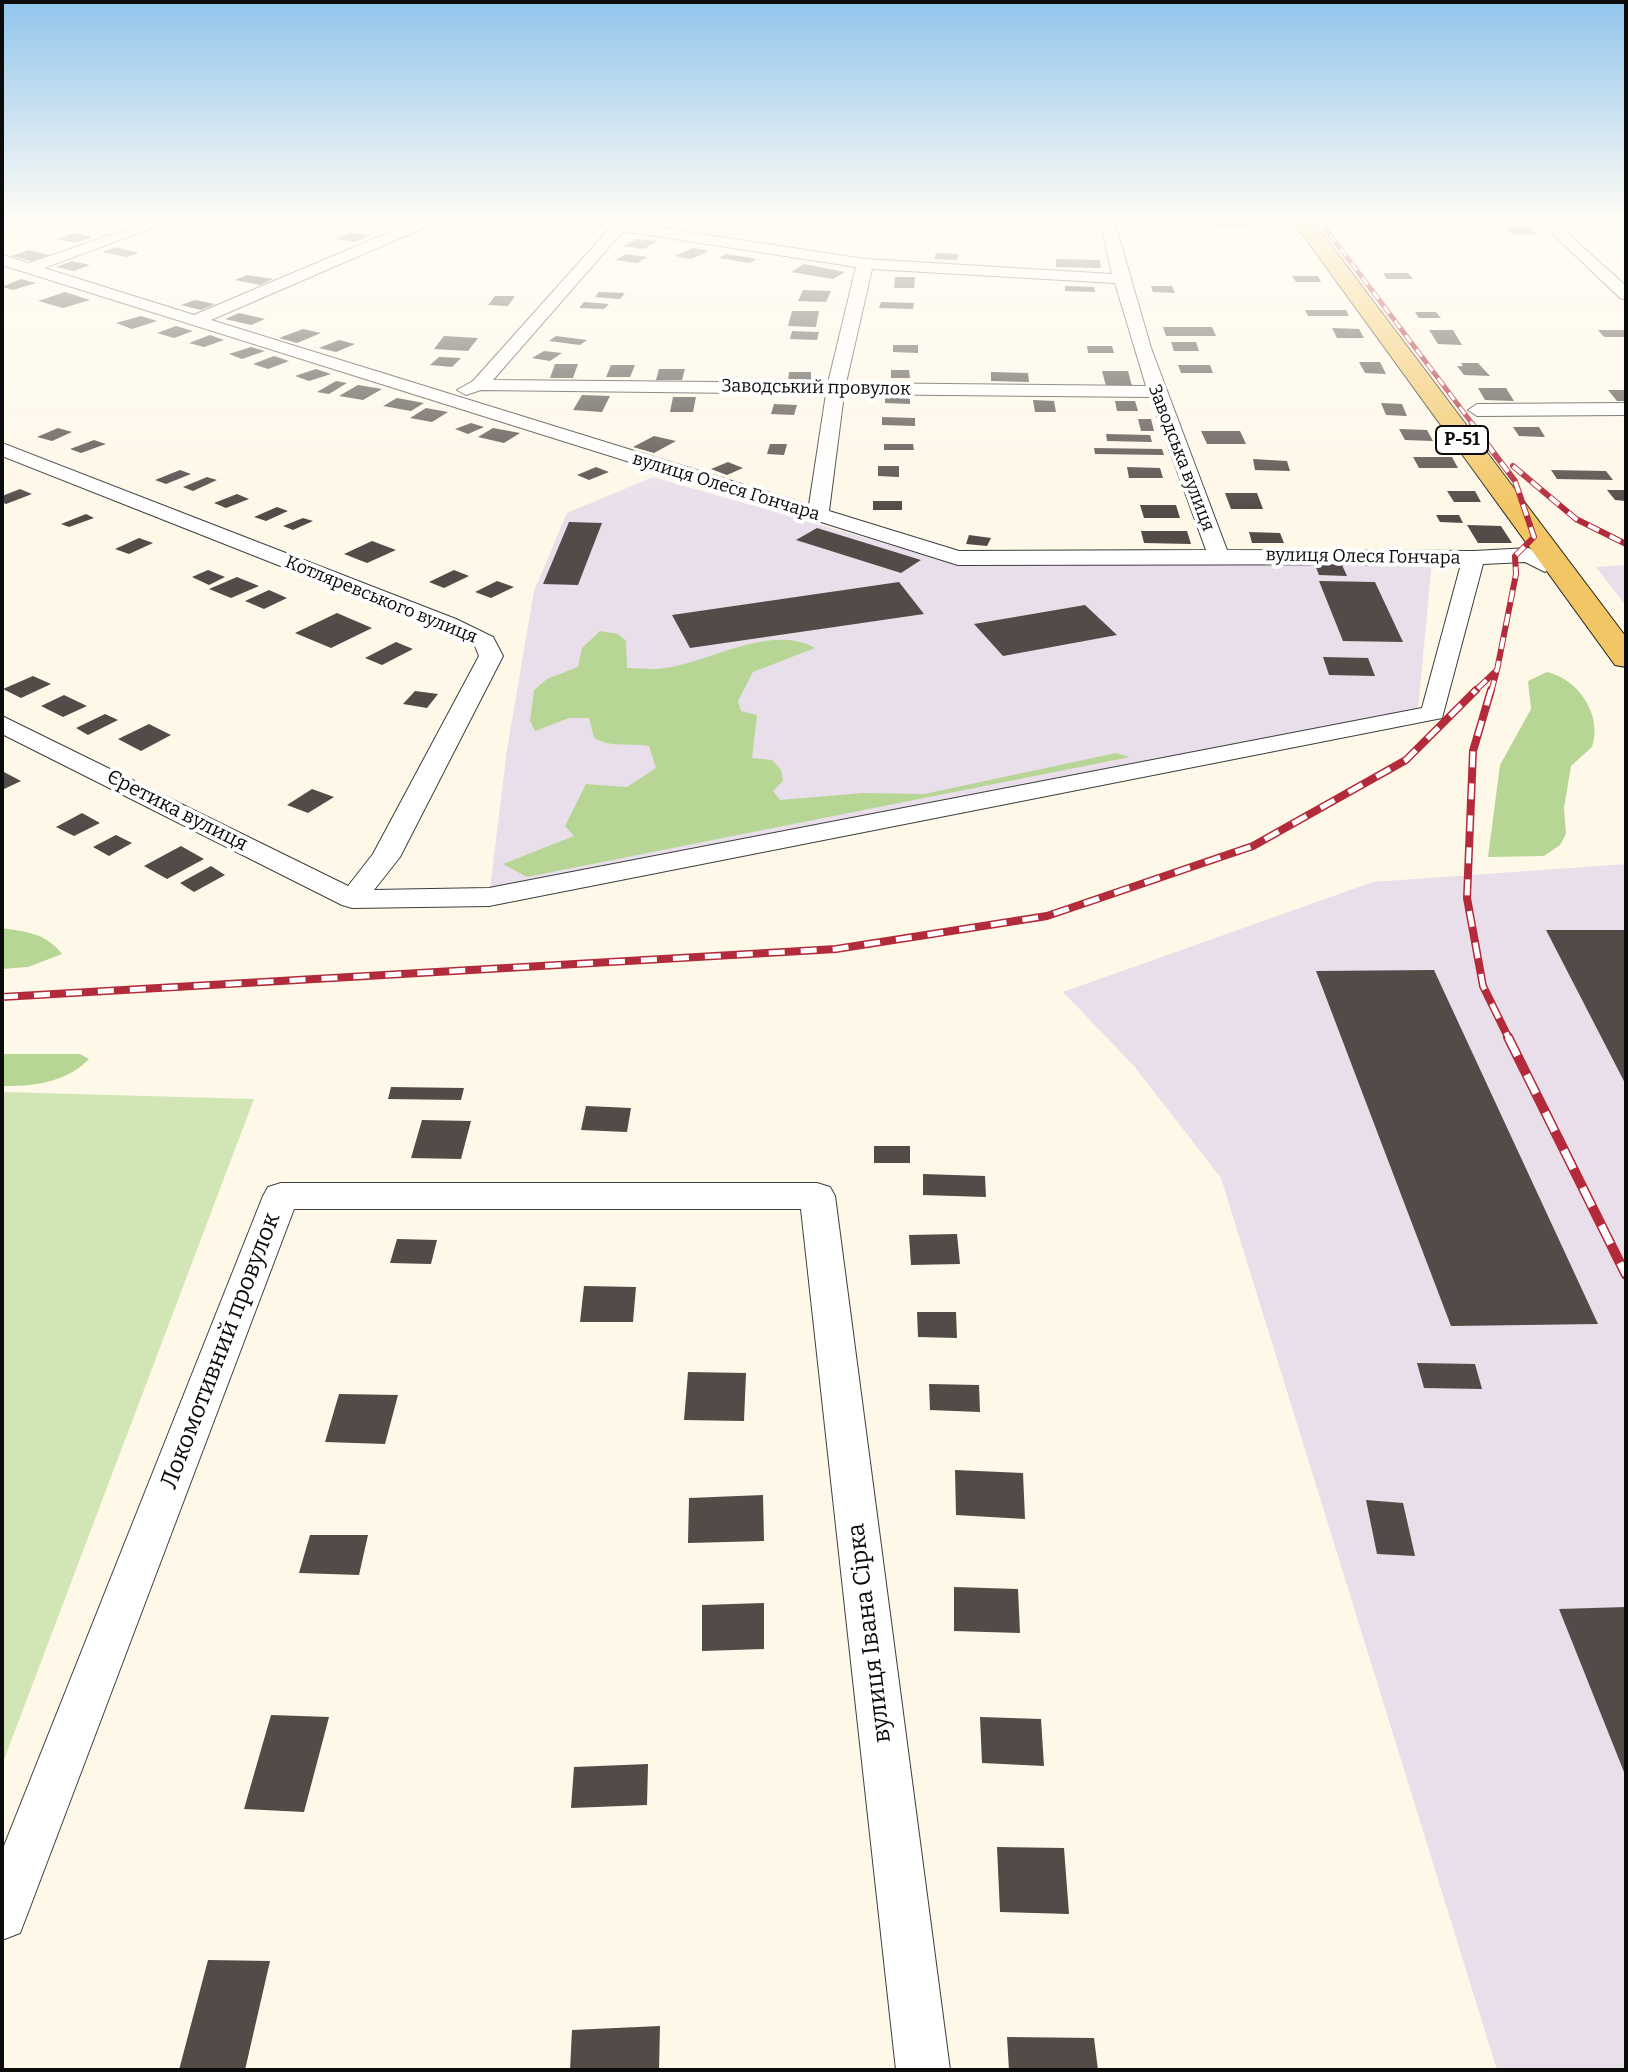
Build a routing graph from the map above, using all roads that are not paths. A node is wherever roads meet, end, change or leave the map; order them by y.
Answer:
1 (190, 317) edge
2 (203, 317) edge
3 (541, 317) edge
4 (853, 317) edge
5 (1131, 317) edge
6 (1374, 317) edge
7 (198, 319) junction
8 (479, 385) junction
9 (836, 388) junction
10 (1154, 392) junction
11 (445, 399) junction
12 (1626, 409) edge
13 (1477, 410) dead end
14 (2, 449) edge
15 (818, 516) junction
16 (1219, 556) junction
17 (1474, 558) junction
18 (1545, 565) dead end
19 (1626, 658) edge
20 (2, 724) edge
21 (352, 899) junction
22 (817, 1196) joint
23 (2, 1915) edge
24 (923, 2070) edge

1 - 7 street, вулиця Олеся Гончара
2 - 7 street
3 - 8 street
4 - 9 street
5 - 10 street, Заводська вулиця
6 - 19 main road, Р-51
7 - 11 street, вулиця Олеся Гончара
8 - 9 street, Заводський провулок
8 - 11 street
9 - 10 street, Заводський провулок
9 - 15 street
10 - 16 street, Заводська вулиця
11 - 15 street, вулиця Олеся Гончара
12 - 13 street
14 - 21 street, Котляревського вулиця
15 - 16 street, вулиця Олеся Гончара
16 - 17 street, вулиця Олеся Гончара
17 - 18 street, вулиця Олеся Гончара
17 - 21 street
20 - 21 street, Єретика вулиця
22 - 23 street, Локомотивний провулок
22 - 24 street, вулиця Івана Сірка

